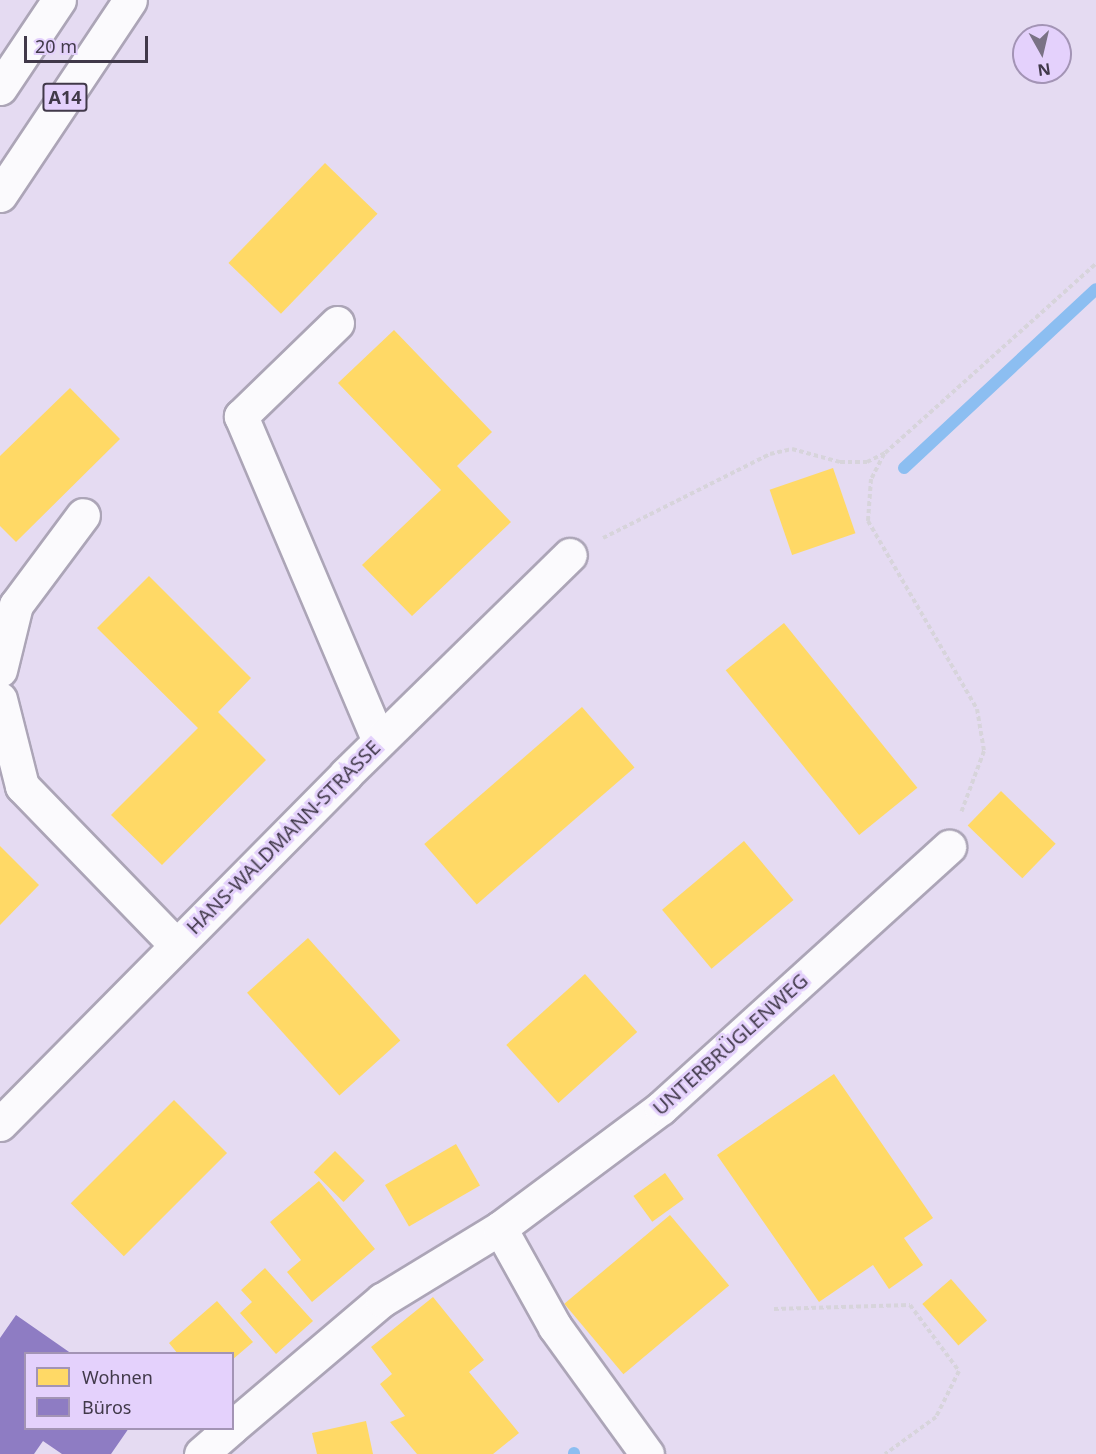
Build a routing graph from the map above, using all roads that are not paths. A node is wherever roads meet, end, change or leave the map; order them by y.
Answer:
1 (59, 0) edge
2 (130, 0) edge
3 (0, 88) edge
4 (0, 195) edge
5 (337, 323) dead end
6 (83, 515) dead end
7 (570, 555) road end
8 (0, 670) edge
9 (0, 699) edge
10 (379, 741) junction
11 (949, 847) road end
12 (176, 945) junction
13 (0, 1124) edge
14 (500, 1228) junction
15 (234, 1426) edge
16 (230, 1430) edge
17 (201, 1454) edge
18 (647, 1454) edge

1 - 3 main road
2 - 4 main road, A14
5 - 10 main road
6 - 8 main road
7 - 10 main road, HANS-WALDMANN-STRASSE
9 - 12 main road
10 - 12 main road, HANS-WALDMANN-STRASSE
11 - 14 main road, UNTERBRÜGLENWEG
12 - 13 main road, HANS-WALDMANN-STRASSE
14 - 15 main road, UNTERBRÜGLENWEG
14 - 18 main road
16 - 17 main road, UNTERBRÜGLENWEG

